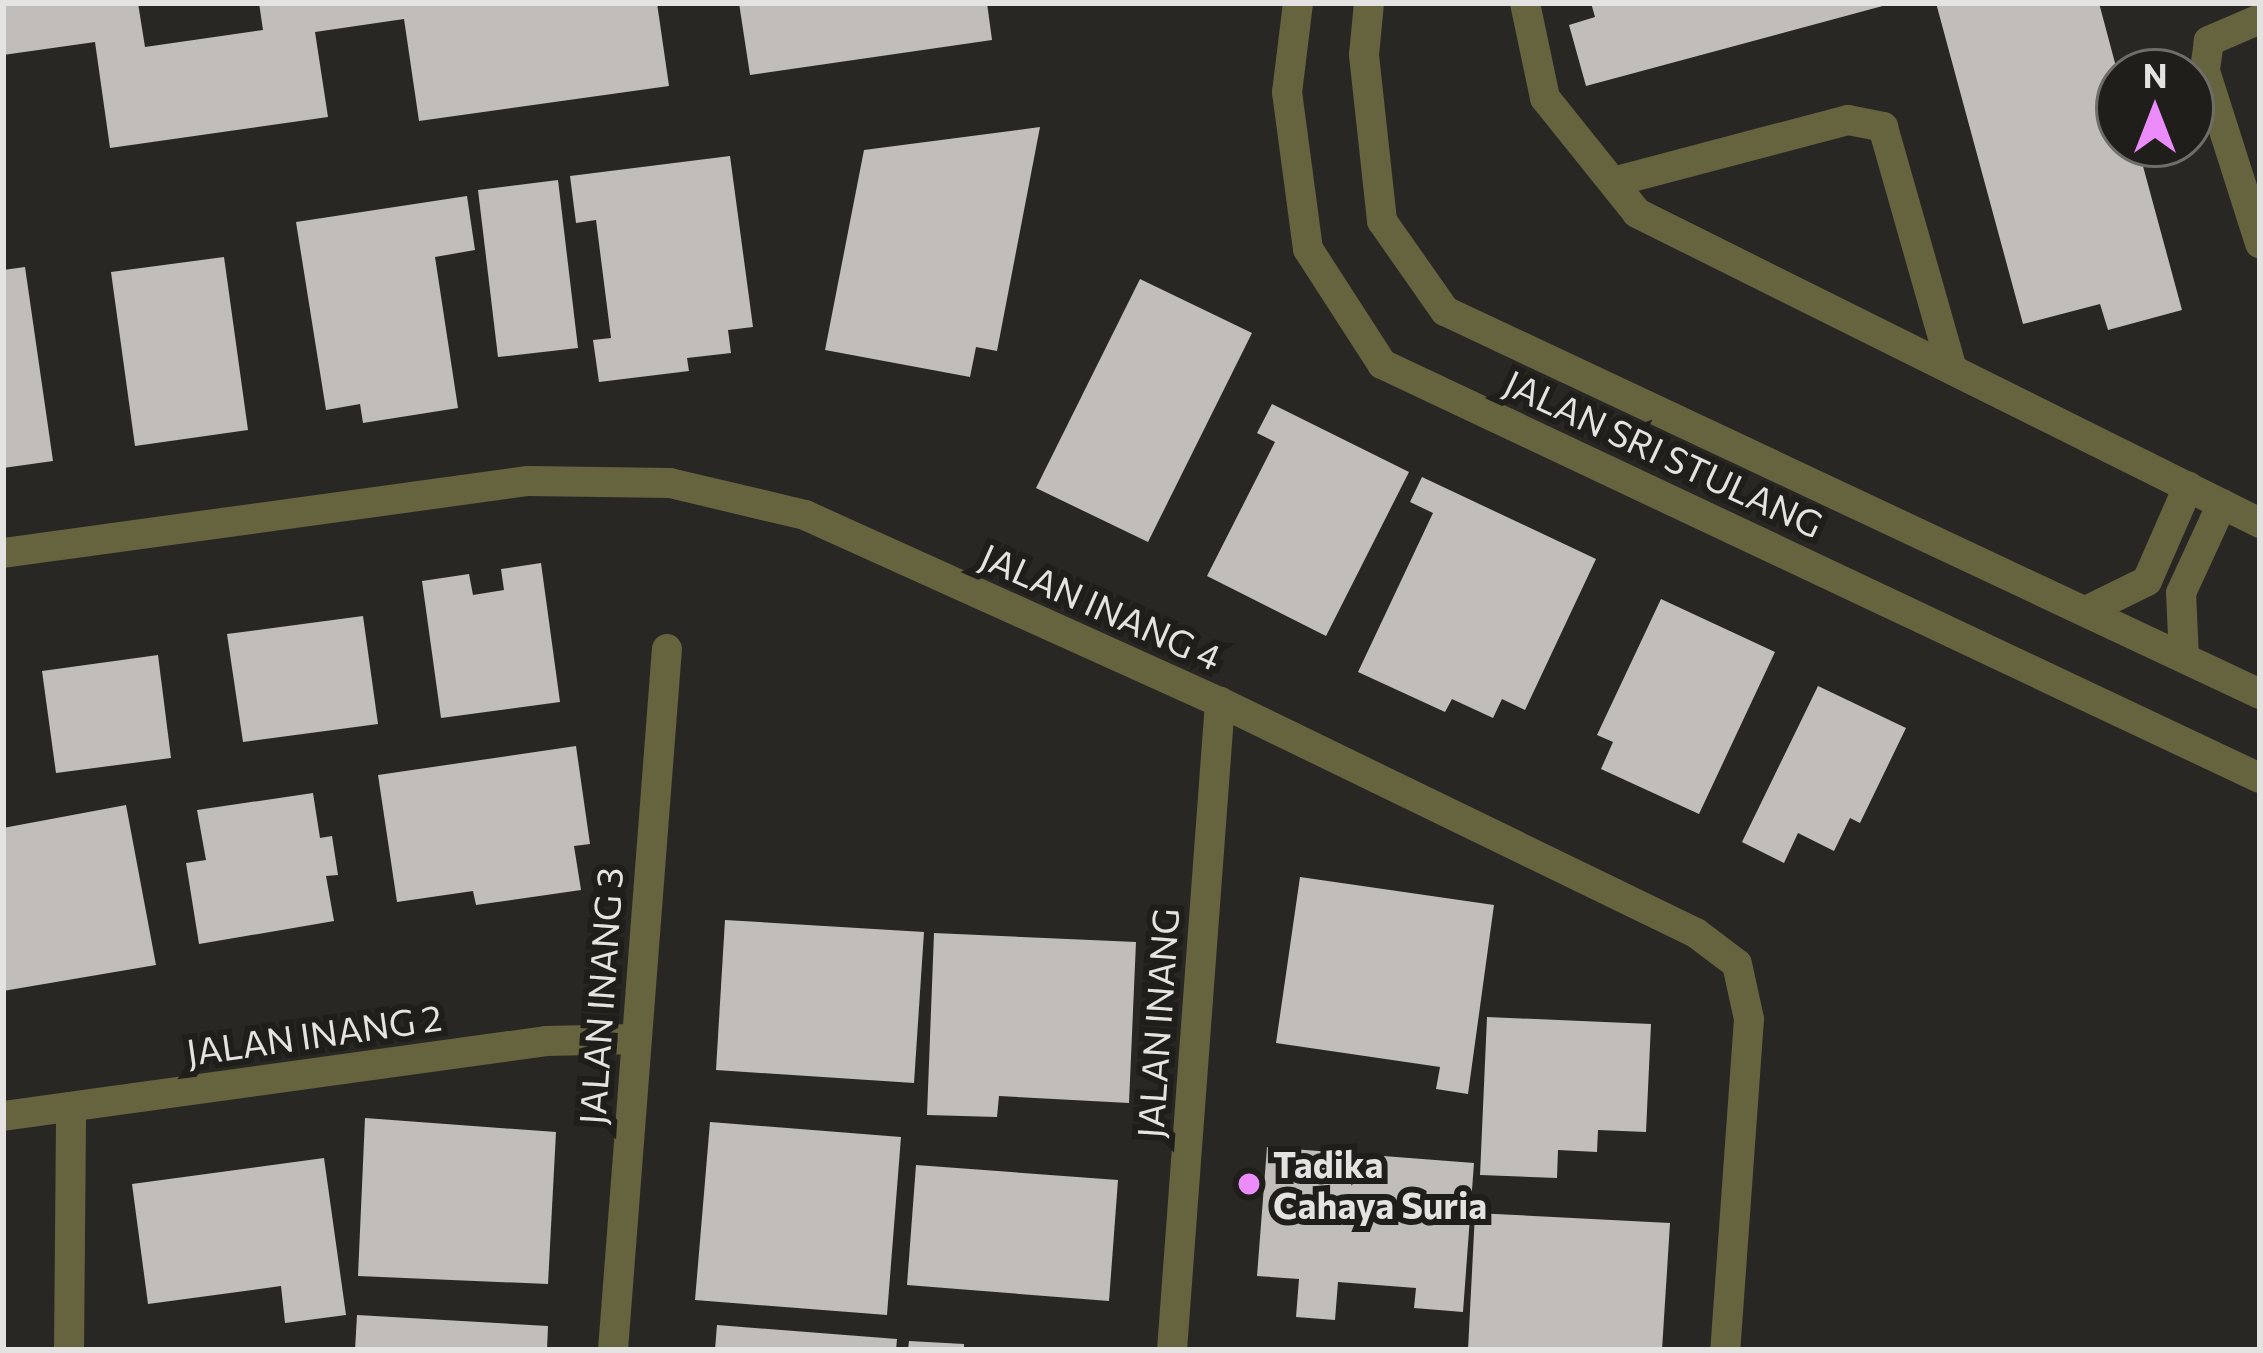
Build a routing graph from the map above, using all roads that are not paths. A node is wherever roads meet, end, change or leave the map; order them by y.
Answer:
1 (1298, 3) edge
2 (1370, 3) edge
3 (1525, 3) edge
4 (2260, 19) edge
5 (1613, 182) junction
6 (2260, 243) edge
7 (1952, 369) junction
8 (2188, 487) junction
9 (2222, 503) junction
10 (2260, 523) edge
11 (3, 553) edge
12 (2086, 611) junction
13 (667, 649) dead end
14 (2184, 658) junction
15 (2260, 694) edge
16 (1220, 702) junction
17 (2260, 778) edge
18 (636, 1039) junction
19 (71, 1106) junction
20 (3, 1116) edge
21 (69, 1350) edge
22 (613, 1350) edge
23 (1172, 1350) edge
24 (1725, 1350) edge

1 - 17 street, JALAN SRI STULANG
2 - 12 street, JALAN SRI STULANG
3 - 5 street
4 - 6 street
5 - 7 street
5 - 7 street
7 - 8 street
8 - 9 street
8 - 12 street
9 - 10 street
9 - 14 street
11 - 16 street, JALAN INANG 4
12 - 14 street, JALAN SRI STULANG
13 - 18 street, JALAN INANG 3
14 - 15 street, JALAN SRI STULANG
16 - 23 street, JALAN INANG
16 - 24 street, JALAN INANG 4
18 - 19 street, JALAN INANG 2
18 - 22 street, JALAN INANG 3
19 - 20 street, JALAN INANG 2
19 - 21 street

